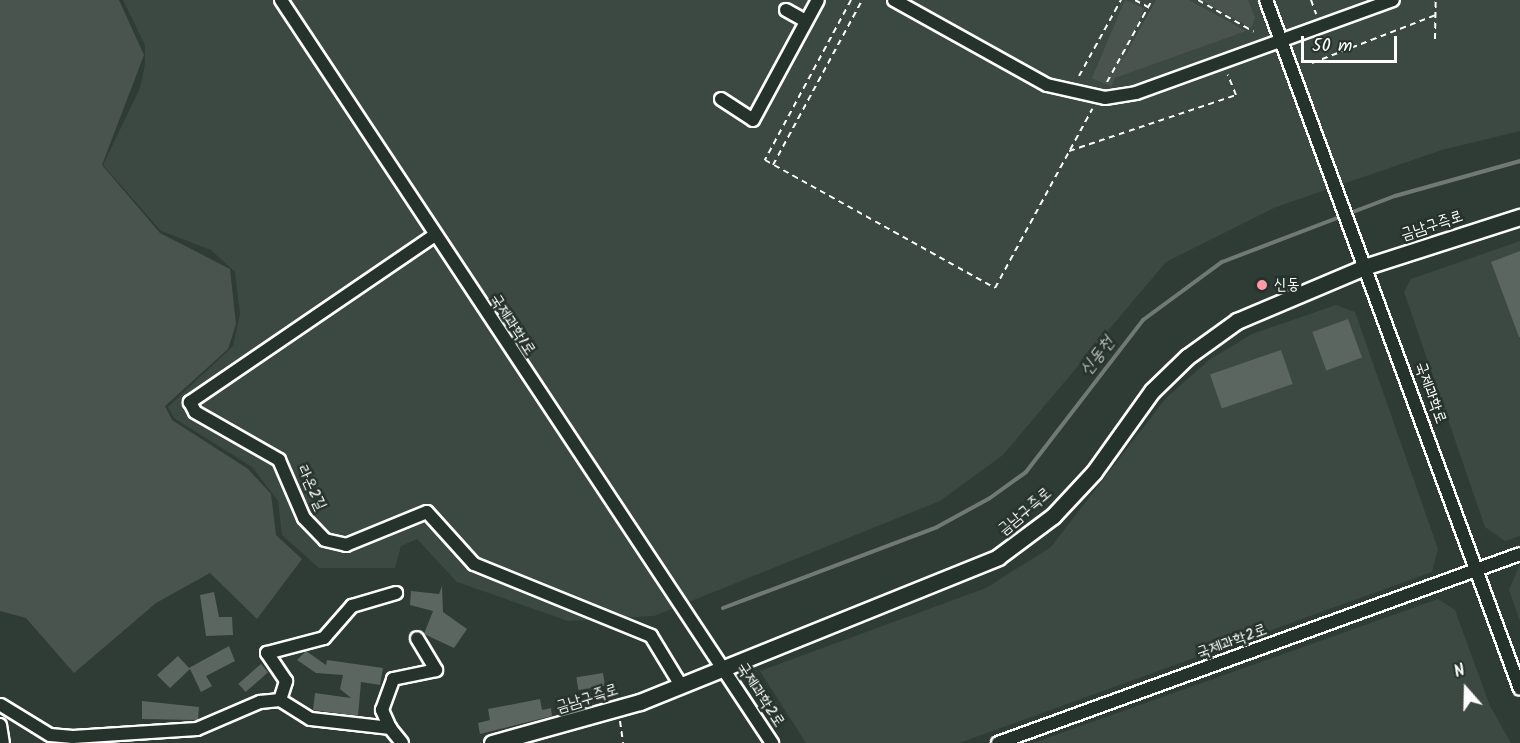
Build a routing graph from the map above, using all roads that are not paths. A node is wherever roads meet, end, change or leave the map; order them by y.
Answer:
1 (281, 0) edge
2 (818, 0) edge
3 (894, 0) edge
4 (1266, 0) edge
5 (1393, 0) edge
6 (1273, 6) edge
7 (786, 10) dead end
8 (806, 21) junction
9 (1283, 41) junction
10 (721, 99) dead end
11 (1520, 217) edge
12 (435, 235) junction
13 (1367, 266) junction
14 (1520, 554) edge
15 (1476, 570) junction
16 (396, 593) dead end
17 (417, 638) dead end
18 (721, 665) junction
19 (679, 682) junction
20 (1520, 689) edge
21 (280, 700) junction
22 (0, 704) edge
23 (0, 710) edge
24 (0, 725) edge
25 (390, 728) junction
26 (3, 743) edge
27 (402, 743) edge
28 (492, 743) edge
29 (772, 743) edge
30 (998, 743) edge

1 - 12 street, 국제과학1로
2 - 8 street
3 - 9 street
4 - 6 street, 국제과학로
5 - 9 street
6 - 9 street, 국제과학로
7 - 8 street
8 - 10 street
9 - 13 street, 국제과학로
11 - 13 main road, 금남구즉로
12 - 18 street, 국제과학1로
12 - 19 street, 라온2길
13 - 15 street, 국제과학로
13 - 18 main road, 금남구즉로
14 - 15 street, 국제과학2로
15 - 20 street, 국제과학로
15 - 30 street, 국제과학2로
16 - 21 street
17 - 25 street
18 - 19 main road, 금남구즉로
18 - 29 street, 국제과학2로
19 - 28 main road, 금남구즉로
21 - 22 street
21 - 25 street
22 - 23 street
24 - 26 street
25 - 27 street

